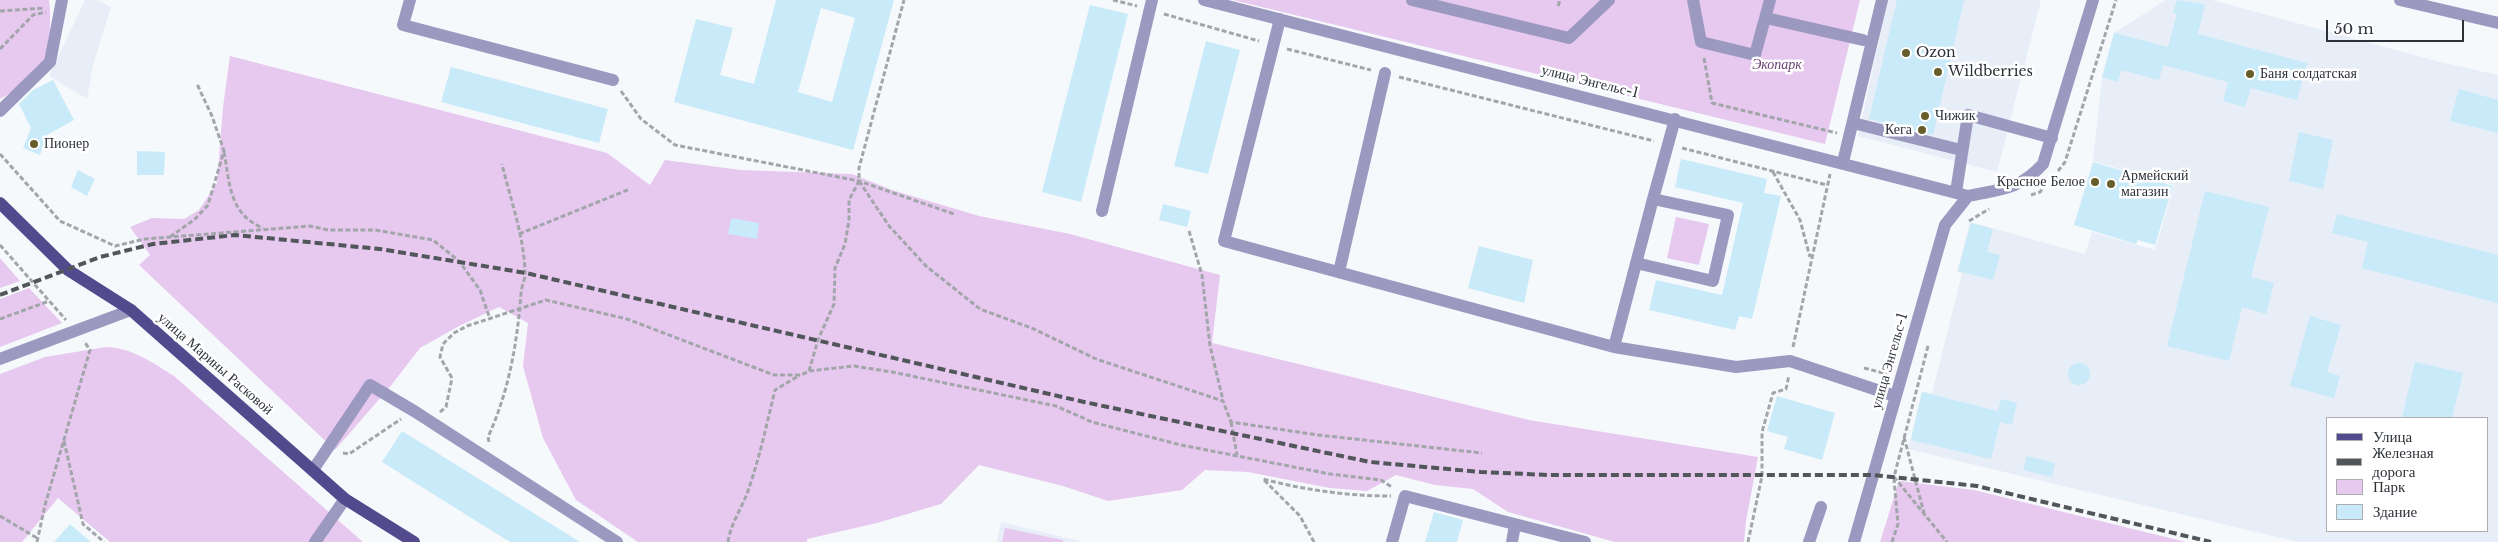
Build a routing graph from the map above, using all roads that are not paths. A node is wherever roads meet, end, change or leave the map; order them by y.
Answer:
1 (410, 0) edge
2 (1204, 0) edge
3 (1412, 0) edge
4 (1609, 0) edge
5 (1693, 0) edge
6 (1770, 0) edge
7 (1882, 0) edge
8 (2093, 0) edge
9 (2400, 0) edge
10 (61, 4) edge
11 (1151, 5) edge
12 (1766, 18) junction
13 (1280, 19) junction
14 (2498, 23) edge
15 (1863, 40) dead end
16 (1385, 73) road end
17 (613, 80) road end
18 (0, 111) edge
19 (1675, 119) junction
20 (1853, 123) junction
21 (2052, 138) junction
22 (1961, 150) junction
23 (1843, 162) junction
24 (1962, 194) junction
25 (1653, 199) junction
26 (0, 203) edge
27 (1102, 211) dead end
28 (1636, 263) junction
29 (1339, 272) junction
30 (132, 310) junction
31 (1614, 347) junction
32 (0, 359) edge
33 (1895, 396) junction
34 (312, 470) junction
35 (345, 499) junction
36 (1821, 508) dead end
37 (1515, 525) junction
38 (315, 542) edge
39 (414, 542) edge
40 (617, 542) edge
41 (1392, 542) edge
42 (1512, 542) edge
43 (1585, 542) edge
44 (1809, 542) edge
45 (1854, 542) edge

1 - 17 street
2 - 13 street, улица Энгельс-1
3 - 4 street
5 - 12 street
6 - 12 street
7 - 20 street
8 - 21 street, улица Энгельс-1
9 - 14 street
10 - 18 street
11 - 27 street
12 - 15 street
13 - 19 street, улица Энгельс-1
13 - 29 street
16 - 29 street
19 - 23 street, улица Энгельс-1
19 - 25 street
20 - 22 street
20 - 23 street
21 - 22 street
21 - 24 street, улица Энгельс-1
22 - 24 street
23 - 24 street, улица Энгельс-1
24 - 33 street, улица Энгельс-1
25 - 28 street
25 - 28 street
26 - 30 main road, улица Марины Расковой
28 - 31 street
29 - 31 street
30 - 32 street
30 - 34 main road, улица Марины Расковой
31 - 33 street
33 - 45 street, улица Энгельс-1
34 - 35 main road, улица Марины Расковой
34 - 40 street
35 - 38 street
35 - 39 main road, улица Марины Расковой
36 - 44 street
37 - 41 street
37 - 42 street
37 - 43 street

